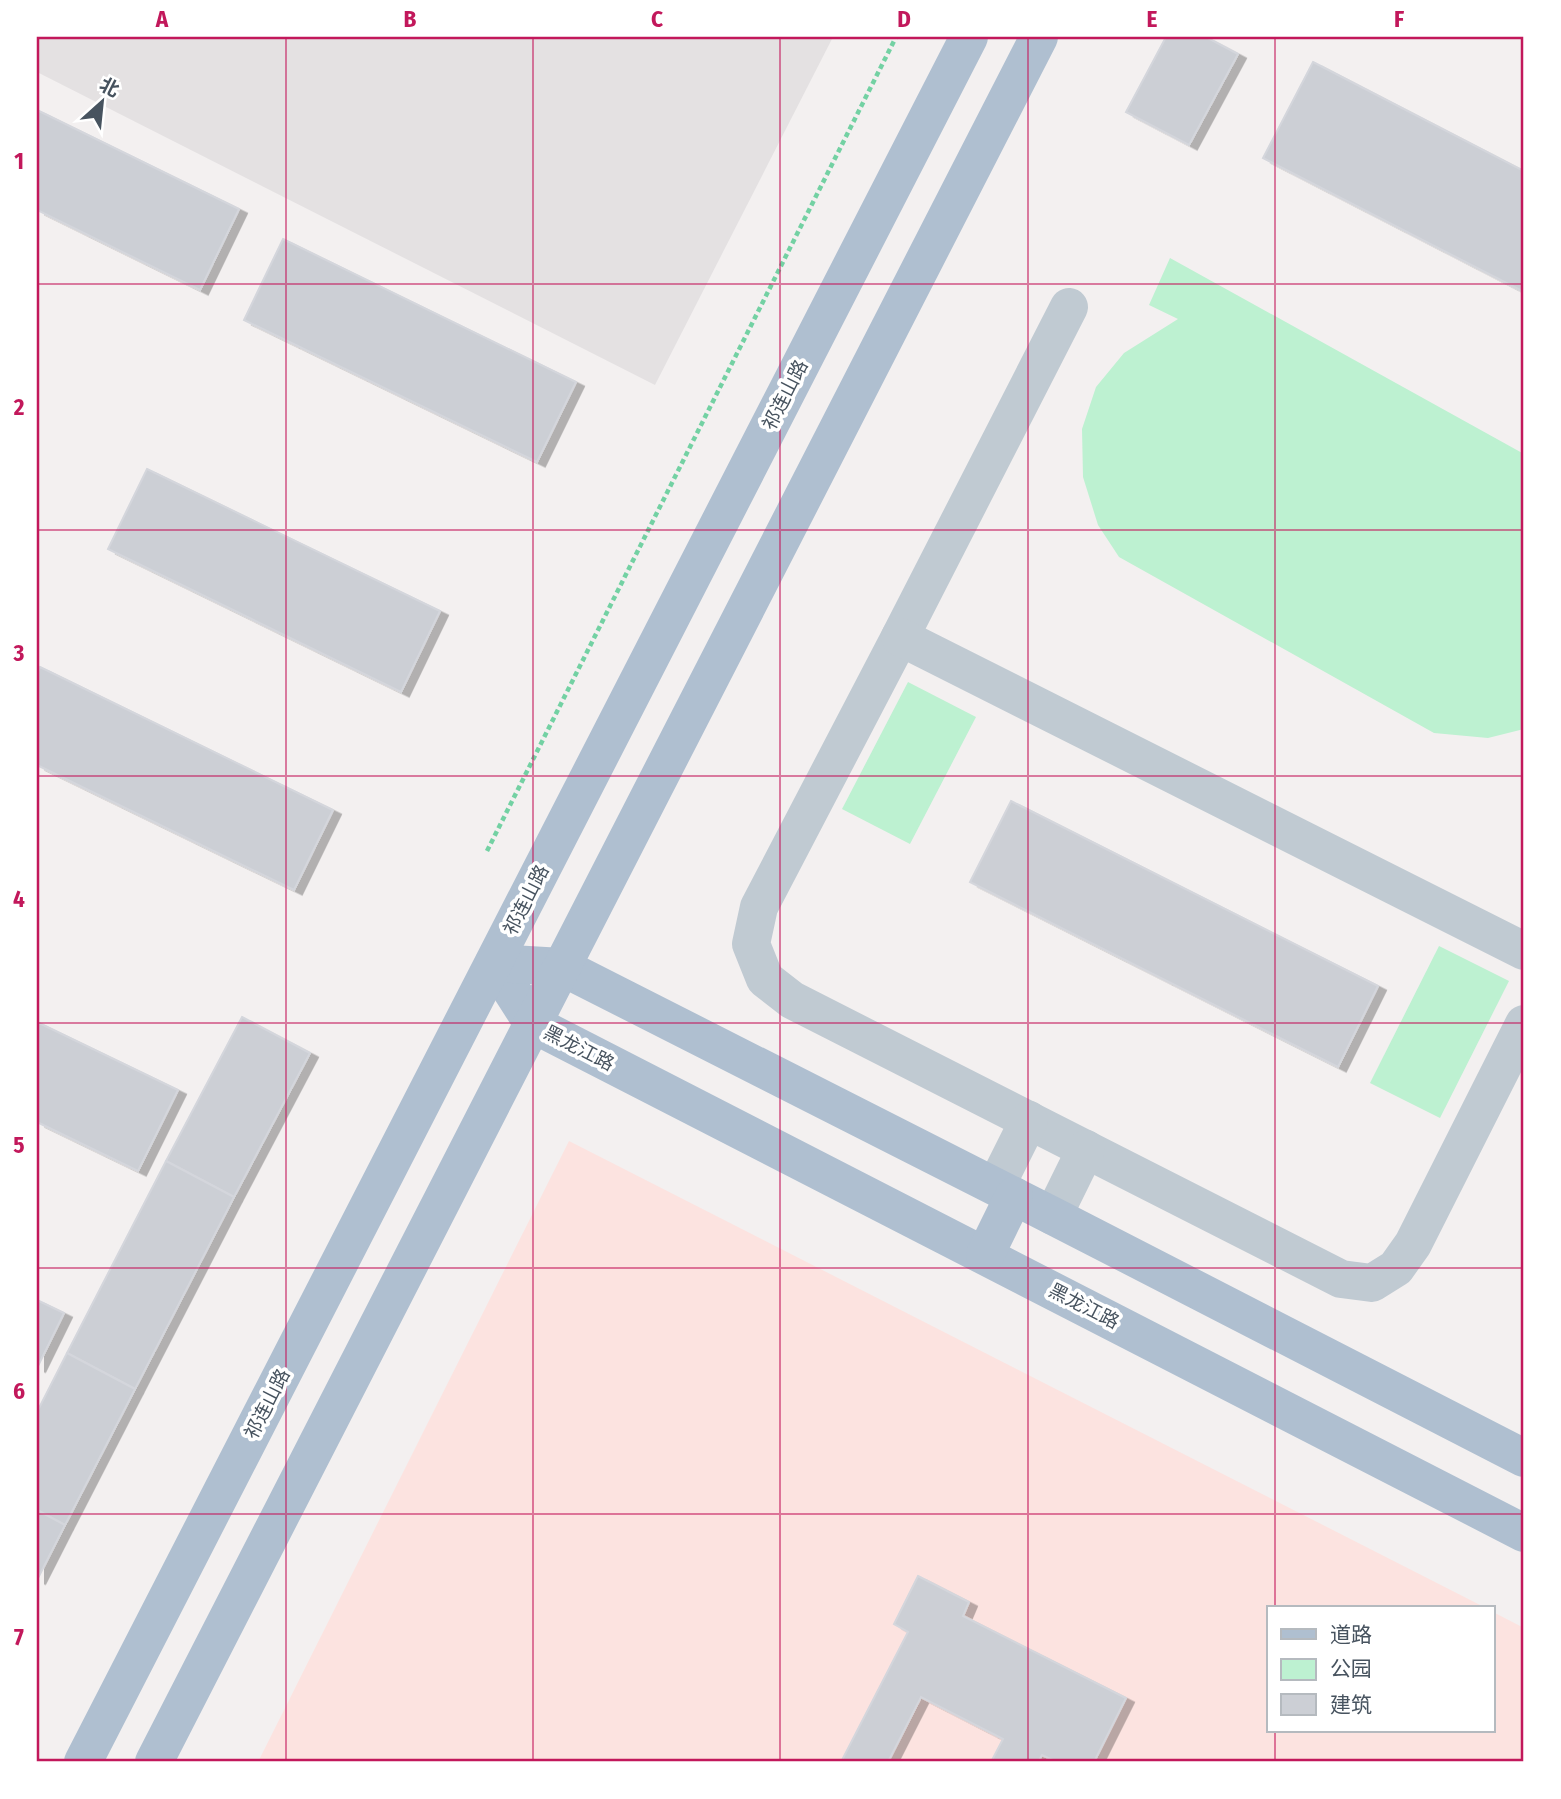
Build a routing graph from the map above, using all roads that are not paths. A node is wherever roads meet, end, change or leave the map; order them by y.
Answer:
1 (969, 37) edge
2 (1039, 37) edge
3 (1069, 307) dead end
4 (900, 637) junction
5 (1524, 951) edge
6 (494, 964) junction
7 (562, 967) junction
8 (533, 1024) junction
9 (1524, 1024) edge
10 (1028, 1121) junction
11 (1086, 1149) junction
12 (1005, 1191) junction
13 (1053, 1216) junction
14 (985, 1255) junction
15 (1524, 1458) edge
16 (1524, 1533) edge
17 (83, 1762) edge
18 (154, 1762) edge

1 - 6 main road, 祁连山路
2 - 7 main road
3 - 4 lane
4 - 5 lane
4 - 10 lane
6 - 7 main road
6 - 8 main road, 黑龙江路
6 - 17 main road, 祁连山路
7 - 8 main road
7 - 12 main road
8 - 14 main road, 黑龙江路
8 - 18 main road
9 - 11 lane
10 - 11 lane
10 - 12 lane
11 - 13 lane
12 - 13 main road
12 - 14 main road
13 - 15 main road
14 - 16 main road, 黑龙江路

